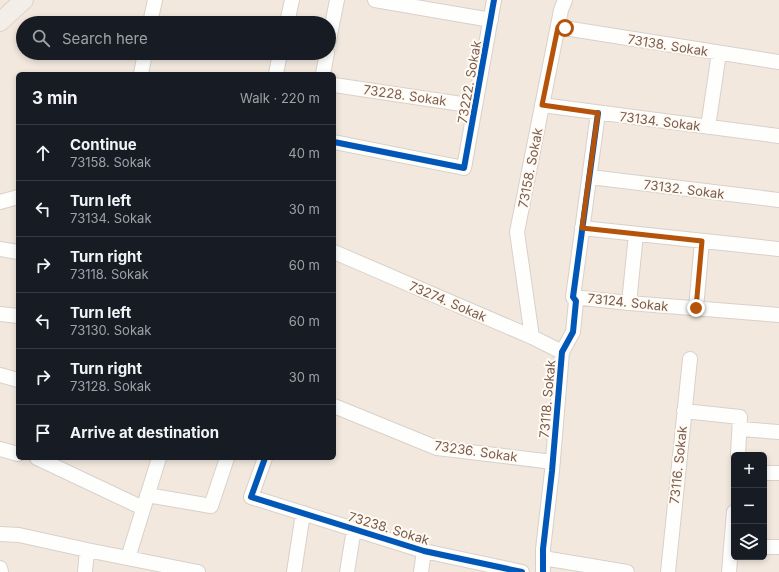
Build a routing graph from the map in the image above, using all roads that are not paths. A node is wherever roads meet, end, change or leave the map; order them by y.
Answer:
1 (24, 0) edge
2 (155, 0) edge
3 (292, 0) edge
4 (337, 0) edge
5 (375, 0) edge
6 (494, 0) edge
7 (565, 0) edge
8 (152, 16) edge
9 (289, 16) edge
10 (334, 16) edge
11 (491, 20) junction
12 (0, 22) edge
13 (558, 27) junction
14 (719, 53) junction
15 (144, 60) edge
16 (279, 60) edge
17 (325, 60) edge
18 (779, 62) edge
19 (141, 72) edge
20 (276, 72) edge
21 (322, 72) edge
22 (336, 85) edge
23 (542, 105) junction
24 (475, 106) junction
25 (598, 113) junction
26 (708, 127) junction
27 (779, 136) edge
28 (336, 142) edge
29 (590, 178) junction
30 (16, 198) edge
31 (779, 200) edge
32 (0, 202) edge
33 (582, 228) junction
34 (636, 234) junction
35 (702, 241) junction
36 (0, 248) edge
37 (779, 249) edge
38 (16, 252) edge
39 (336, 256) edge
40 (573, 296) junction
41 (629, 303) junction
42 (696, 308) junction
43 (0, 314) edge
44 (779, 315) edge
45 (16, 316) edge
46 (532, 337) junction
47 (562, 352) junction
48 (690, 359) dead end
49 (0, 375) edge
50 (16, 379) edge
51 (336, 407) edge
52 (684, 411) junction
53 (740, 429) junction
54 (779, 432) edge
55 (0, 450) edge
56 (738, 452) edge
57 (16, 454) edge
58 (42, 460) edge
59 (158, 460) edge
60 (226, 460) edge
61 (264, 460) edge
62 (553, 462) junction
63 (767, 473) edge
64 (779, 473) edge
65 (145, 502) junction
66 (303, 513) junction
67 (354, 529) junction
68 (0, 534) edge
69 (767, 547) edge
70 (779, 547) edge
71 (88, 550) junction
72 (424, 551) junction
73 (128, 558) junction
74 (731, 559) edge
75 (543, 565) edge
76 (0, 568) edge
77 (1, 572) edge
78 (85, 572) edge
79 (198, 572) edge
80 (294, 572) edge
81 (347, 572) edge
82 (421, 572) edge
83 (522, 572) edge
84 (627, 572) edge
85 (668, 572) edge
86 (729, 572) edge

1 - 12 main road
2 - 8 street
3 - 9 street
4 - 10 street
5 - 11 street
6 - 11 street, 73222. Sokak
7 - 13 street, 73158. Sokak
11 - 24 street, 73222. Sokak
13 - 14 street, 73138. Sokak
13 - 23 street, 73158. Sokak
14 - 18 street, 73138. Sokak
14 - 26 street
15 - 19 street
16 - 20 street
17 - 21 street
22 - 24 street, 73228. Sokak
23 - 25 street, 73134. Sokak
23 - 46 street, 73158. Sokak
24 - 28 street, 73222. Sokak
25 - 26 street, 73134. Sokak
25 - 29 street, 73118. Sokak
26 - 27 street, 73134. Sokak
29 - 31 street, 73132. Sokak
29 - 33 street, 73118. Sokak
30 - 32 street
33 - 34 street
33 - 40 street, 73118. Sokak
34 - 35 street
34 - 41 street
35 - 37 street
35 - 42 street
36 - 38 street
39 - 46 street, 73274. Sokak
40 - 41 street, 73124. Sokak
40 - 47 street, 73118. Sokak
41 - 42 street, 73124. Sokak
42 - 44 street, 73124. Sokak
43 - 45 street
46 - 47 street, 73274. Sokak
47 - 62 street, 73118. Sokak
48 - 52 street, 73116. Sokak
49 - 50 street
51 - 62 street, 73236. Sokak
52 - 53 street
52 - 85 street, 73116. Sokak
53 - 54 street
53 - 56 street
55 - 57 street
58 - 65 street
59 - 65 street
60 - 65 street
61 - 66 street, 73238. Sokak
62 - 75 street, 73118. Sokak
63 - 64 street
65 - 73 street
66 - 67 street, 73238. Sokak
66 - 80 street
67 - 72 street, 73238. Sokak
67 - 81 street
68 - 71 street
69 - 70 street
71 - 73 street
71 - 78 street
72 - 82 street
72 - 83 street, 73238. Sokak
73 - 79 street
74 - 86 street
75 - 84 street
76 - 77 street

